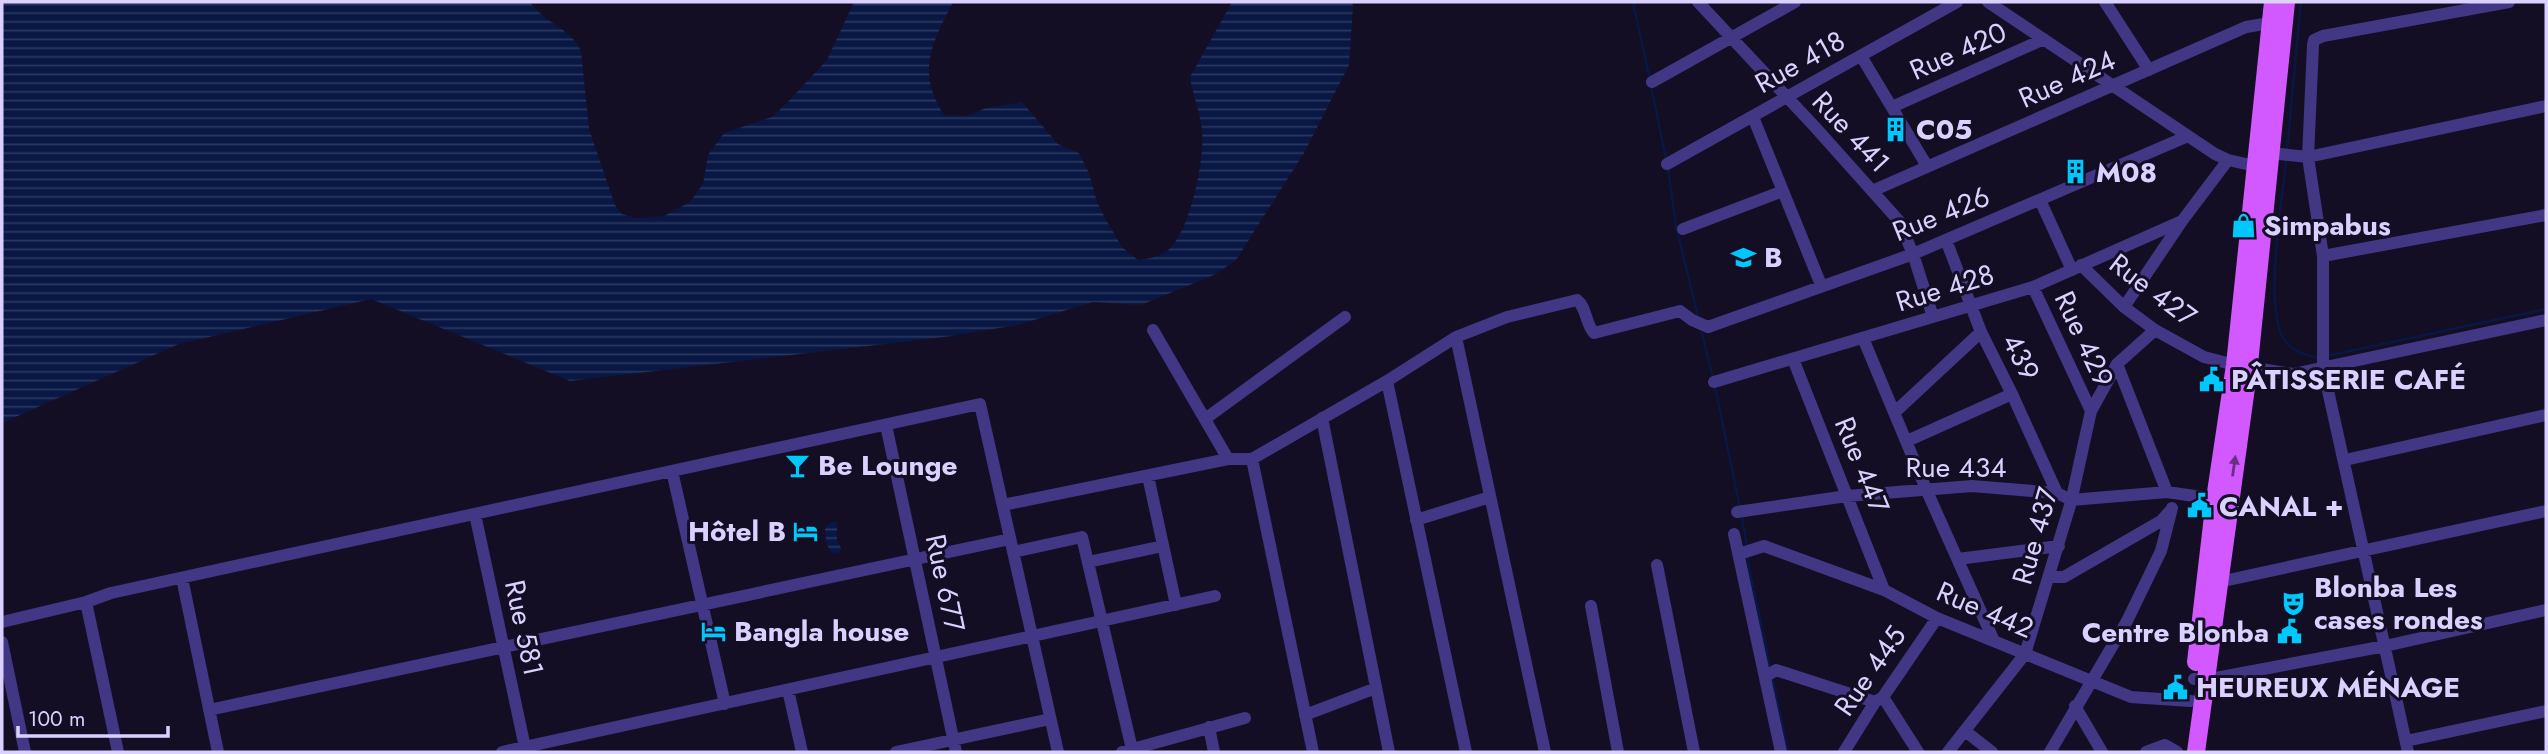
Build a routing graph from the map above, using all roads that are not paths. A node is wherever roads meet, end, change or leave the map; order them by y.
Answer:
1 (1698, 2) edge
2 (1792, 2) edge
3 (1957, 2) edge
4 (1988, 2) edge
5 (2105, 2) edge
6 (2273, 2) edge
7 (2286, 2) edge
8 (2509, 2) edge
9 (2277, 22) junction
10 (1731, 37) junction
11 (2044, 39) junction
12 (1861, 56) junction
13 (2149, 70) junction
14 (1652, 82) dead end
15 (2113, 85) junction
16 (1786, 98) junction
17 (2546, 106) edge
18 (1892, 107) junction
19 (1753, 117) junction
20 (2188, 136) junction
21 (2289, 155) junction
22 (2228, 160) junction
23 (1667, 164) dead end
24 (1927, 166) junction
25 (2255, 166) junction
26 (1783, 191) junction
27 (1872, 191) junction
28 (2040, 200) junction
29 (2546, 215) edge
30 (2182, 221) junction
31 (1683, 229) dead end
32 (1946, 240) junction
33 (1913, 254) junction
34 (2323, 256) junction
35 (2077, 267) junction
36 (1821, 285) junction
37 (2033, 287) junction
38 (1971, 306) junction
39 (2124, 307) junction
40 (1345, 317) dead end
41 (1934, 317) junction
42 (2546, 320) edge
43 (1153, 330) dead end
44 (2155, 330) junction
45 (1981, 332) junction
46 (1456, 337) junction
47 (1863, 338) junction
48 (1793, 359) junction
49 (2117, 364) junction
50 (2241, 366) junction
51 (2323, 368) junction
52 (1387, 381) junction
53 (1714, 382) dead end
54 (2012, 394) junction
55 (2091, 411) junction
56 (1895, 412) junction
57 (2546, 415) edge
58 (1322, 418) junction
59 (1205, 419) junction
60 (886, 425) junction
61 (1907, 441) junction
62 (1228, 459) junction
63 (1252, 459) junction
64 (2345, 460) junction
65 (672, 471) junction
66 (1148, 476) junction
67 (1926, 489) junction
68 (2167, 492) junction
69 (2057, 493) junction
70 (2182, 494) junction
71 (1847, 496) junction
72 (1490, 497) junction
73 (2215, 499) junction
74 (2071, 500) junction
75 (1003, 505) junction
76 (2172, 508) junction
77 (2546, 511) edge
78 (1737, 512) dead end
79 (475, 514) junction
80 (1416, 520) junction
81 (1734, 534) dead end
82 (1012, 546) junction
83 (1163, 546) junction
84 (2059, 546) junction
85 (2365, 551) junction
86 (1739, 554) junction
87 (1958, 559) junction
88 (915, 560) junction
89 (1088, 562) junction
90 (1657, 565) dead end
91 (2050, 577) junction
92 (182, 578) junction
93 (2219, 583) junction
94 (1884, 590) junction
95 (1215, 596) dead end
96 (86, 602) junction
97 (702, 605) junction
98 (1176, 605) junction
99 (1591, 606) dead end
100 (2546, 610) edge
101 (1937, 618) junction
102 (1102, 621) junction
103 (2, 622) edge
104 (1032, 636) junction
105 (2, 642) edge
106 (1994, 642) junction
107 (2385, 646) junction
108 (503, 647) junction
109 (2025, 654) junction
110 (936, 657) junction
111 (1765, 677) junction
112 (2092, 680) junction
113 (2199, 680) junction
114 (1376, 688) junction
115 (788, 690) junction
116 (1879, 699) junction
117 (2191, 701) junction
118 (725, 704) junction
119 (2075, 706) junction
120 (209, 710) junction
121 (2546, 711) edge
122 (1305, 715) junction
123 (1245, 718) dead end
124 (1050, 719) junction
125 (1209, 727) junction
126 (1965, 731) junction
127 (954, 746) edge
128 (2407, 747) edge
129 (526, 750) edge
130 (1127, 751) edge
131 (25, 752) edge
132 (118, 752) edge
133 (218, 752) edge
134 (502, 752) edge
135 (802, 752) edge
136 (896, 752) edge
137 (1058, 752) edge
138 (1214, 752) edge
139 (1313, 752) edge
140 (1390, 752) edge
141 (1466, 752) edge
142 (1545, 752) edge
143 (1618, 752) edge
144 (1694, 752) edge
145 (1781, 752) edge
146 (1844, 752) edge
147 (1918, 752) edge
148 (1948, 752) edge
149 (1992, 752) edge
150 (2050, 752) edge
151 (2102, 752) edge
152 (2146, 752) edge
153 (2176, 752) edge
154 (2186, 752) edge
155 (2196, 752) edge

1 - 10 street, Rue 441
2 - 10 street
3 - 12 street, Rue 418
4 - 11 street
5 - 13 street
6 - 9 main road
7 - 9 main road
8 - 21 street
9 - 13 street, Rue 424
9 - 21 main road
9 - 25 main road
10 - 14 street
10 - 16 street, Rue 441
11 - 15 street
11 - 18 street, Rue 420
12 - 16 street, Rue 418
12 - 18 street
13 - 15 street, Rue 424
15 - 20 street
15 - 24 street, Rue 424
16 - 19 street, Rue 418
16 - 27 street, Rue 441
17 - 21 street
18 - 24 street
19 - 23 street, Rue 418
19 - 26 street
20 - 22 street
20 - 28 street, Rue 426
21 - 34 street
21 - 50 main road
22 - 25 street
22 - 30 street, Rue 428
24 - 27 street, Rue 424
25 - 50 main road
26 - 31 street
26 - 36 street
27 - 33 street, Rue 441
28 - 32 street, Rue 426
28 - 35 street, Rue 427
29 - 34 street
30 - 35 street, Rue 428
30 - 39 street, Rue 428
32 - 33 street, Rue 426
32 - 38 street, 439
33 - 36 street, Rue 426
33 - 41 street, Rue 441
34 - 51 street
35 - 37 street, Rue 428
35 - 39 street, Rue 427
36 - 46 street, Rue 426
37 - 38 street, Rue 428
37 - 55 street, Rue 429
38 - 41 street, Rue 428
38 - 45 street, 439
39 - 44 street, Rue 427
40 - 59 street
41 - 47 street, Rue 428
42 - 51 street, Rue 427
43 - 59 street
44 - 49 street, Rue 437
44 - 50 street, Rue 427
45 - 54 street, 439
45 - 56 street
46 - 52 street
46 - 72 street
47 - 48 street, Rue 428
47 - 56 street
48 - 53 street, Rue 428
48 - 71 street, Rue 447
49 - 55 street, Rue 437
49 - 68 street
50 - 51 street, Rue 427
50 - 73 main road
93 -> 50 main road
51 - 64 street
52 - 58 street
52 - 80 street
54 - 61 street
54 - 69 street, 439
55 - 74 street, Rue 437
56 - 61 street
57 - 64 street
58 - 63 street
58 - 114 street
59 - 62 street
60 - 65 street
60 - 75 street
60 - 88 street, Rue 677
61 - 67 street
62 - 63 street
62 - 66 street
63 - 122 street
64 - 85 street
65 - 79 street
65 - 97 street
66 - 75 street
66 - 83 street
67 - 69 street, Rue 434
67 - 71 street, Rue 434
67 - 87 street
68 - 70 street
68 - 74 street
69 - 74 street, Rue 434
70 - 73 street
70 - 76 street
71 - 78 street, Rue 434
71 - 94 street, Rue 447
72 - 80 street
72 - 142 street
73 - 113 main road
74 - 84 street, Rue 437
75 - 82 street
76 - 91 street
76 - 112 street
77 - 85 street
79 - 92 street
79 - 108 street, Rue 581
80 - 141 street
81 - 86 street
82 - 88 street
82 - 89 street
82 - 104 street
83 - 89 street
83 - 98 street
84 - 87 street
84 - 91 street, Rue 437
85 - 93 street
85 - 107 street
86 - 94 street, Rue 442
86 - 111 street
87 - 106 street
88 - 97 street
88 - 110 street, Rue 677
89 - 102 street
90 - 144 street
91 - 109 street, Rue 437
92 - 96 street
92 - 120 street
93 - 113 main road
94 - 101 street, Rue 442
95 - 98 street
96 - 103 street
96 - 132 street
97 - 108 street
97 - 118 street
98 - 102 street
99 - 143 street
100 - 107 street
101 - 106 street, Rue 442
101 - 116 street, Rue 445
102 - 104 street
102 - 130 street
104 - 110 street
104 - 124 street
105 - 131 street
106 - 109 street, Rue 442
107 - 113 street
107 - 128 street
108 - 120 street
108 - 129 street, Rue 581
109 - 112 street, Rue 442
109 - 126 street, Rue 437
110 - 115 street
110 - 127 street, Rue 677
111 - 116 street
111 - 145 street
112 - 117 street, Rue 442
112 - 119 street
113 - 117 main road
113 - 155 main road
114 - 122 street
114 - 140 street
115 - 118 street
115 - 135 street
116 - 146 street, Rue 445
116 - 147 street
117 - 154 main road
118 - 129 street
119 - 150 street
119 - 151 street
120 - 133 street
121 - 128 street
122 - 139 street
123 - 125 street
124 - 127 street
124 - 137 street
125 - 130 street
125 - 138 street
126 - 148 street, Rue 437
126 - 149 street
127 - 136 street
129 - 134 street
152 - 153 street

